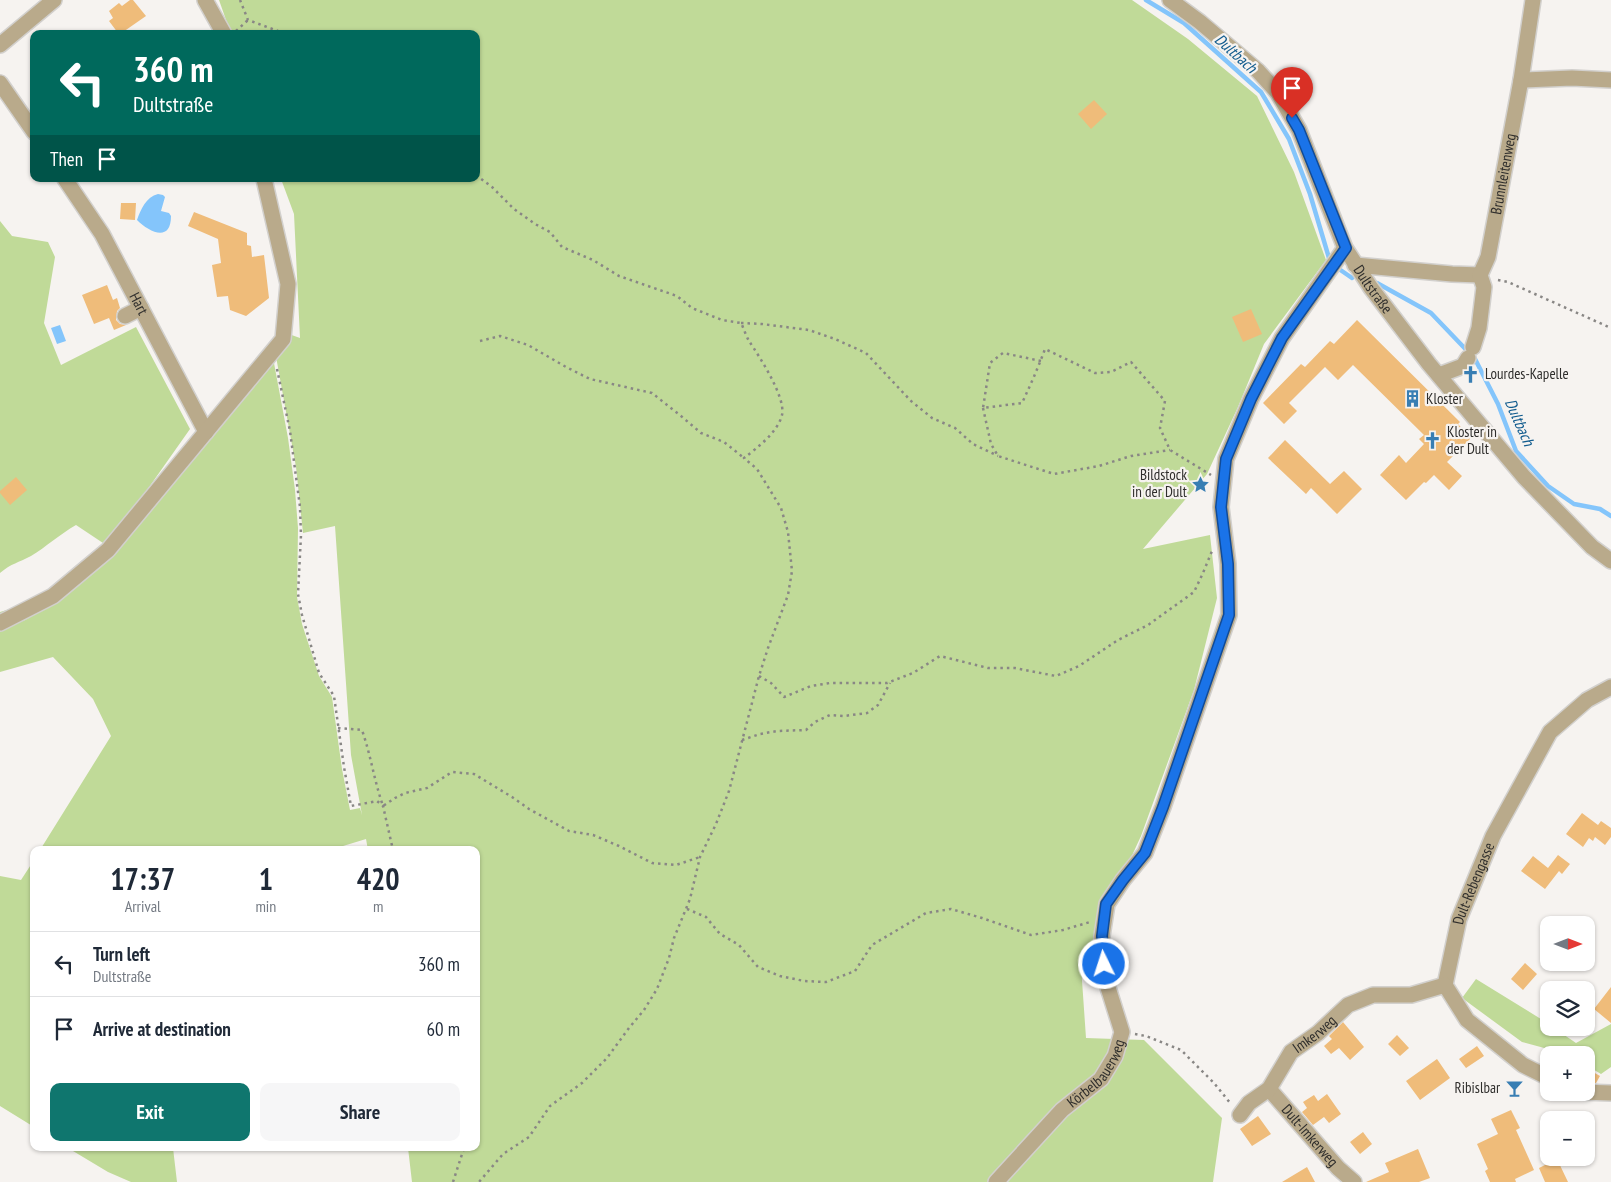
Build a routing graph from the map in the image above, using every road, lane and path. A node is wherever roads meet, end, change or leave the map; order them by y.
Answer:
1 (54, 0) edge
2 (205, 0) edge
3 (212, 0) edge
4 (240, 0) edge
5 (1170, 0) edge
6 (1533, 0) edge
7 (248, 20) junction
8 (223, 30) edge
9 (223, 30) edge
10 (237, 30) edge
11 (275, 30) edge
12 (0, 45) edge
13 (1521, 80) junction
14 (1611, 80) edge
15 (0, 83) edge
16 (30, 126) edge
17 (480, 178) edge
18 (67, 182) edge
19 (265, 182) edge
20 (1346, 248) junction
21 (1355, 265) junction
22 (1480, 275) junction
23 (141, 308) junction
24 (126, 316) dead end
25 (741, 324) junction
26 (1611, 328) edge
27 (480, 341) dead end
28 (273, 351) junction
29 (1468, 357) junction
30 (1041, 361) junction
31 (1439, 375) junction
32 (1455, 395) junction
33 (983, 408) junction
34 (206, 432) junction
35 (1170, 450) junction
36 (998, 456) junction
37 (744, 458) junction
38 (1226, 459) junction
39 (1212, 550) dead end
40 (1611, 561) edge
41 (0, 623) edge
42 (759, 676) junction
43 (890, 682) junction
44 (1611, 687) edge
45 (338, 728) junction
46 (742, 740) junction
47 (383, 806) junction
48 (392, 846) edge
49 (700, 857) junction
50 (687, 909) junction
51 (1104, 917) junction
52 (1445, 985) junction
53 (1122, 1032) junction
54 (1540, 1074) edge
55 (1269, 1089) junction
56 (1595, 1092) edge
57 (1611, 1093) edge
58 (1240, 1115) joint
59 (463, 1151) edge
60 (453, 1182) edge
61 (478, 1182) edge
62 (996, 1182) edge
63 (1354, 1182) edge

1 - 12 street
2 - 8 street
3 - 9 street
4 - 7 path
5 - 20 street, Dultstraße
6 - 13 street, Brunnleitenweg
7 - 10 path
7 - 11 path
13 - 14 street
13 - 22 street, Brunnleitenweg
15 - 16 street
17 - 25 path
18 - 23 street, Hart
19 - 28 street
20 - 21 street, Dultstraße
20 - 38 street, Körbelbauerweg
21 - 22 street
21 - 31 street, Dultstraße
22 - 26 path
22 - 29 street, Brunnleitenweg
23 - 24 street
23 - 34 street, Hart
25 - 36 path
25 - 37 path
27 - 37 path
28 - 34 street
28 - 45 path
29 - 31 street
29 - 32 street, Brunnleitenweg
30 - 33 path
30 - 33 path
30 - 35 path
31 - 32 street, Dultstraße
32 - 40 street, Dultstraße
33 - 36 path
34 - 41 street
35 - 36 path
35 - 38 path
37 - 42 path
38 - 51 street, Körbelbauerweg
39 - 43 path
42 - 43 path
42 - 46 path
43 - 46 path
44 - 52 street, Dult-Rebengasse
45 - 47 path
45 - 47 path
46 - 49 path
47 - 48 path
47 - 49 path
49 - 50 path
50 - 51 path
50 - 61 path
51 - 53 street, Körbelbauerweg
52 - 54 street
52 - 55 street, Imkerweg
53 - 58 path
53 - 62 street, Körbelbauerweg
55 - 58 street, Imkerweg
55 - 63 street, Dult-Imkerweg
56 - 57 street
59 - 60 path

